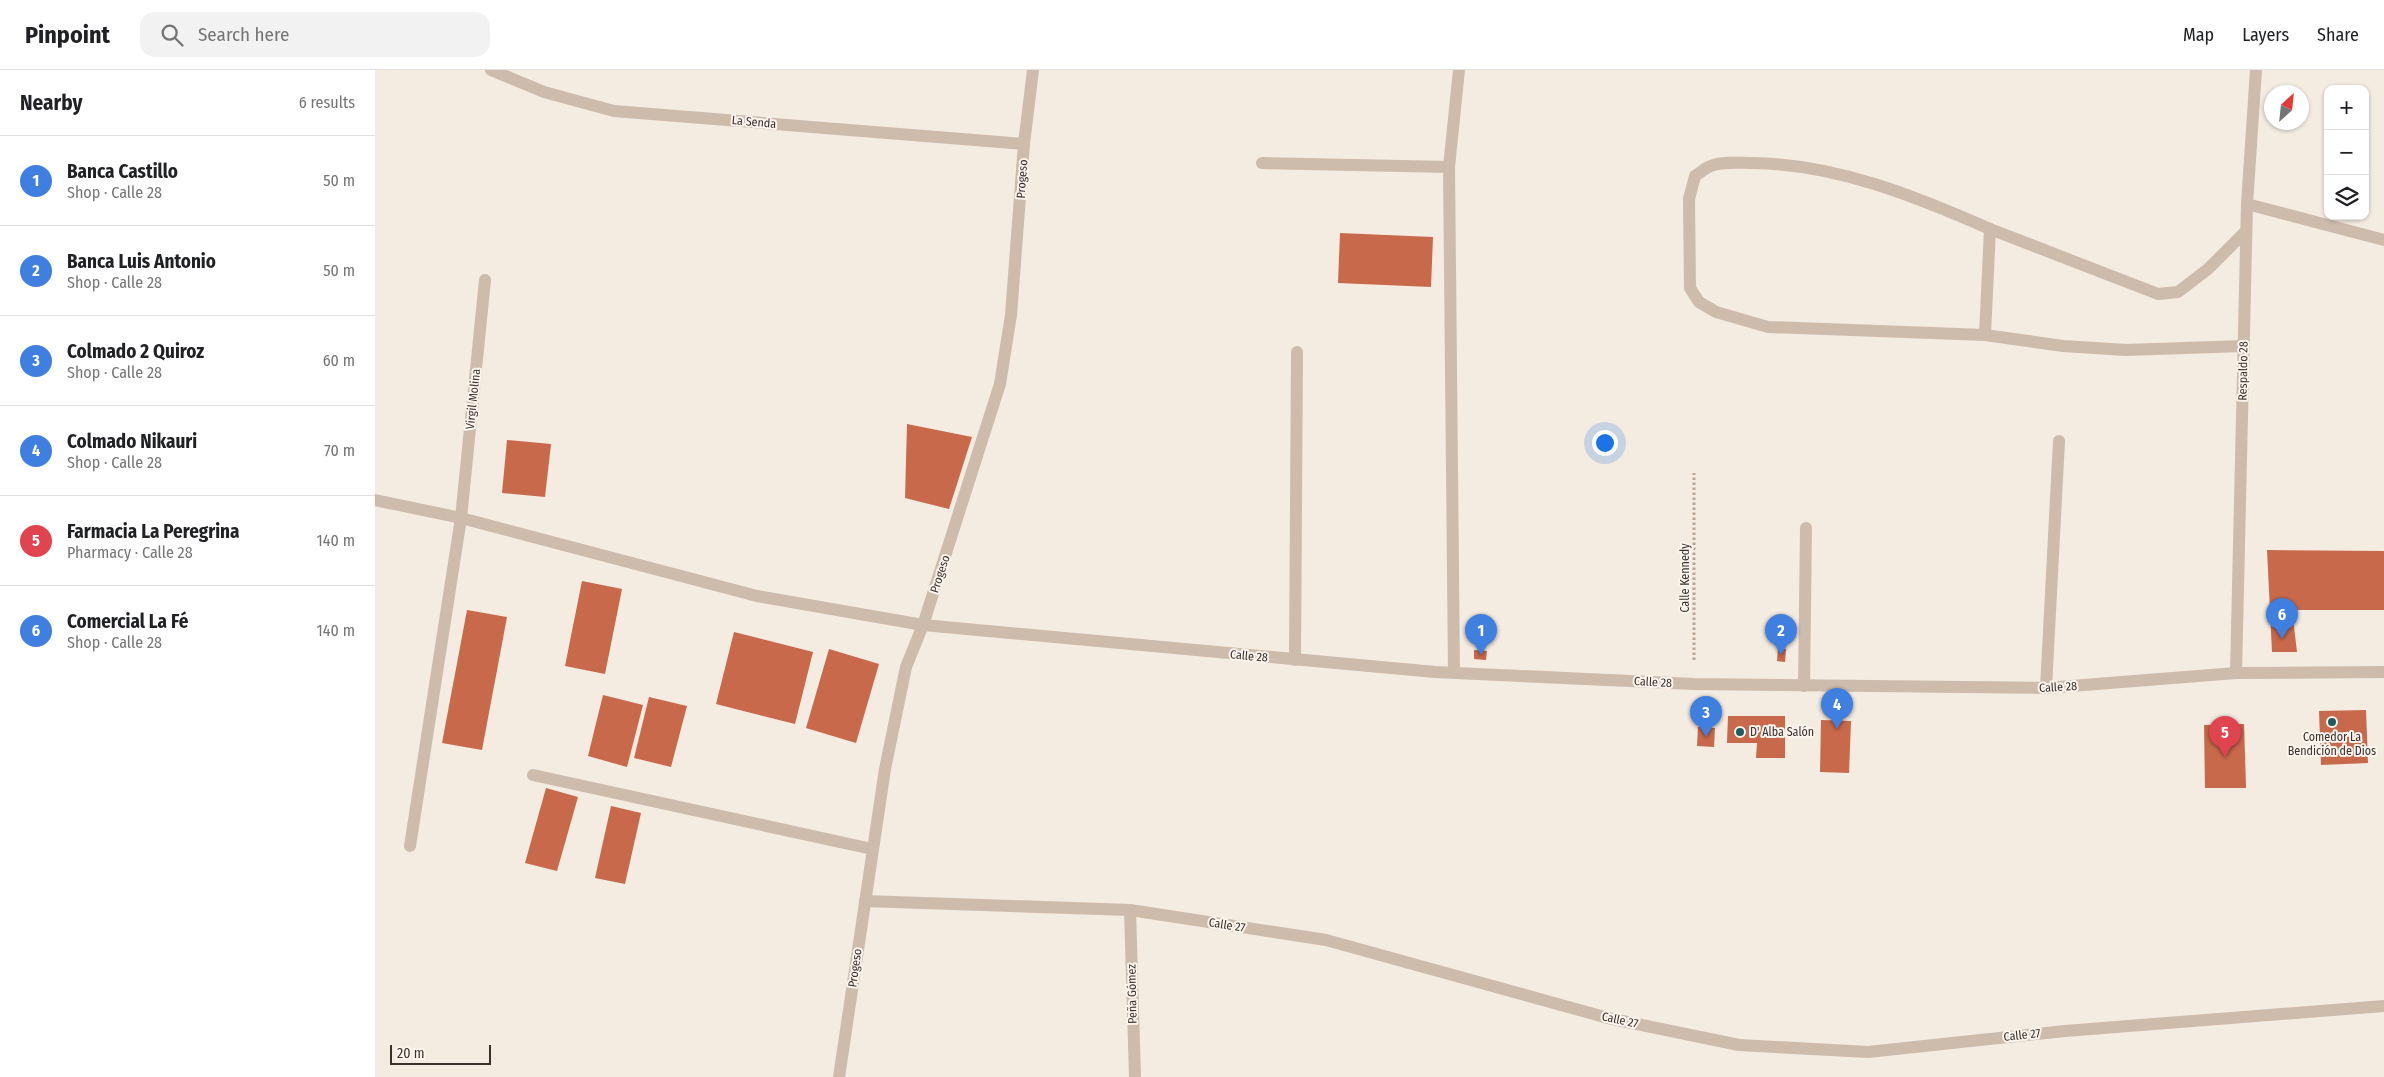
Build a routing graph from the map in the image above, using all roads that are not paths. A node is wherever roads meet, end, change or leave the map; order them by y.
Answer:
1 (491, 70) edge
2 (1033, 70) edge
3 (1459, 70) edge
4 (2256, 70) edge
5 (1024, 144) junction
6 (1262, 163) dead end
7 (1449, 167) junction
8 (2247, 204) junction
9 (1990, 229) junction
10 (2246, 231) junction
11 (2384, 240) edge
12 (485, 280) dead end
13 (1985, 335) junction
14 (2243, 346) junction
15 (1297, 352) dead end
16 (2059, 441) dead end
17 (375, 500) edge
18 (461, 518) junction
19 (1806, 528) dead end
20 (923, 624) junction
21 (1295, 660) junction
22 (1454, 672) junction
23 (2384, 672) edge
24 (2236, 673) junction
25 (1804, 686) junction
26 (2046, 688) junction
27 (533, 775) dead end
28 (410, 846) dead end
29 (872, 849) junction
30 (865, 901) junction
31 (1130, 910) junction
32 (2384, 1006) edge
33 (839, 1077) edge
34 (1135, 1077) edge

1 - 5 street, La Senda
2 - 5 street, Progeso
3 - 7 street
4 - 8 street, Respaldo 28
5 - 20 street, Progeso
6 - 7 street
7 - 22 street
8 - 10 street, Respaldo 28
8 - 11 street
9 - 10 street
9 - 13 street
9 - 13 street
10 - 14 street, Respaldo 28
12 - 18 street, Virgil Molina
13 - 14 street
14 - 24 street, Respaldo 28
15 - 21 street
16 - 26 street
17 - 18 street, Calle 28
18 - 20 street, Calle 28
18 - 28 street, Virgil Molina
19 - 25 street
20 - 21 street, Calle 28
20 - 29 street, Progeso
21 - 22 street, Calle 28
22 - 25 street, Calle 28
23 - 24 street, Calle 28
24 - 26 street, Calle 28
25 - 26 street, Calle 28
27 - 29 street
29 - 30 street, Progeso
30 - 31 street, Calle 27
30 - 33 street, Progeso
31 - 32 street, Calle 27
31 - 34 street, Peña Gómez

